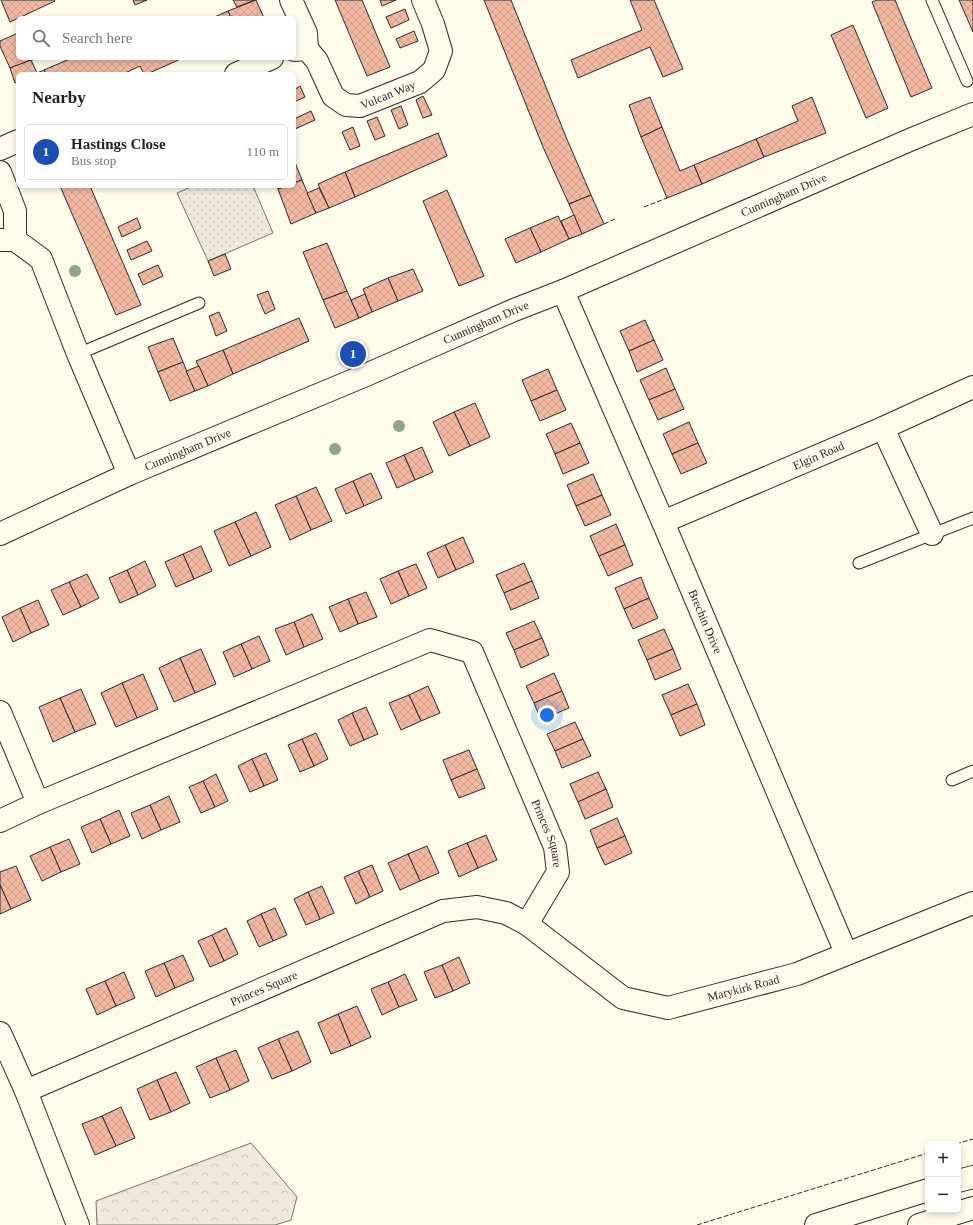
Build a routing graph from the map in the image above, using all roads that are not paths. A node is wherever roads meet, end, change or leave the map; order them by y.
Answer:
1 (291, 0) edge
2 (423, 0) edge
3 (932, 0) edge
4 (301, 50) edge
5 (268, 60) edge
6 (240, 72) edge
7 (967, 81) dead end
8 (973, 114) edge
9 (16, 142) edge
10 (0, 149) edge
11 (0, 172) edge
12 (7, 240) edge
13 (562, 291) junction
14 (199, 303) dead end
15 (78, 354) junction
16 (973, 387) edge
17 (883, 428) junction
18 (130, 474) junction
19 (973, 518) edge
20 (663, 522) junction
21 (0, 534) edge
22 (932, 534) junction
23 (859, 564) dead end
24 (0, 712) edge
25 (973, 771) edge
26 (952, 780) dead end
27 (38, 803) junction
28 (0, 821) edge
29 (973, 903) edge
30 (527, 924) junction
31 (846, 953) junction
32 (0, 1033) edge
33 (26, 1091) junction
34 (973, 1177) edge
35 (961, 1180) edge
36 (925, 1191) edge
37 (973, 1208) edge
38 (78, 1225) edge
39 (816, 1225) edge
40 (919, 1225) edge

1 - 4 street
2 - 4 street, Vulcan Way
3 - 7 lane
5 - 6 street
8 - 13 street, Cunningham Drive
9 - 10 street
11 - 12 street
12 - 15 street
13 - 18 street, Cunningham Drive
13 - 20 street, Brechin Drive
14 - 15 lane
15 - 18 street
16 - 17 street, Elgin Road
17 - 20 street, Elgin Road
17 - 22 street
18 - 21 street, Cunningham Drive
19 - 22 lane
20 - 31 street, Brechin Drive
22 - 23 lane
24 - 27 street
25 - 26 lane
27 - 28 street, Princes Square
27 - 30 street, Princes Square
29 - 31 street, Marykirk Road
30 - 31 street, Marykirk Road
30 - 33 street, Princes Square
32 - 33 street
33 - 38 street
34 - 35 street
36 - 39 street
37 - 40 street

